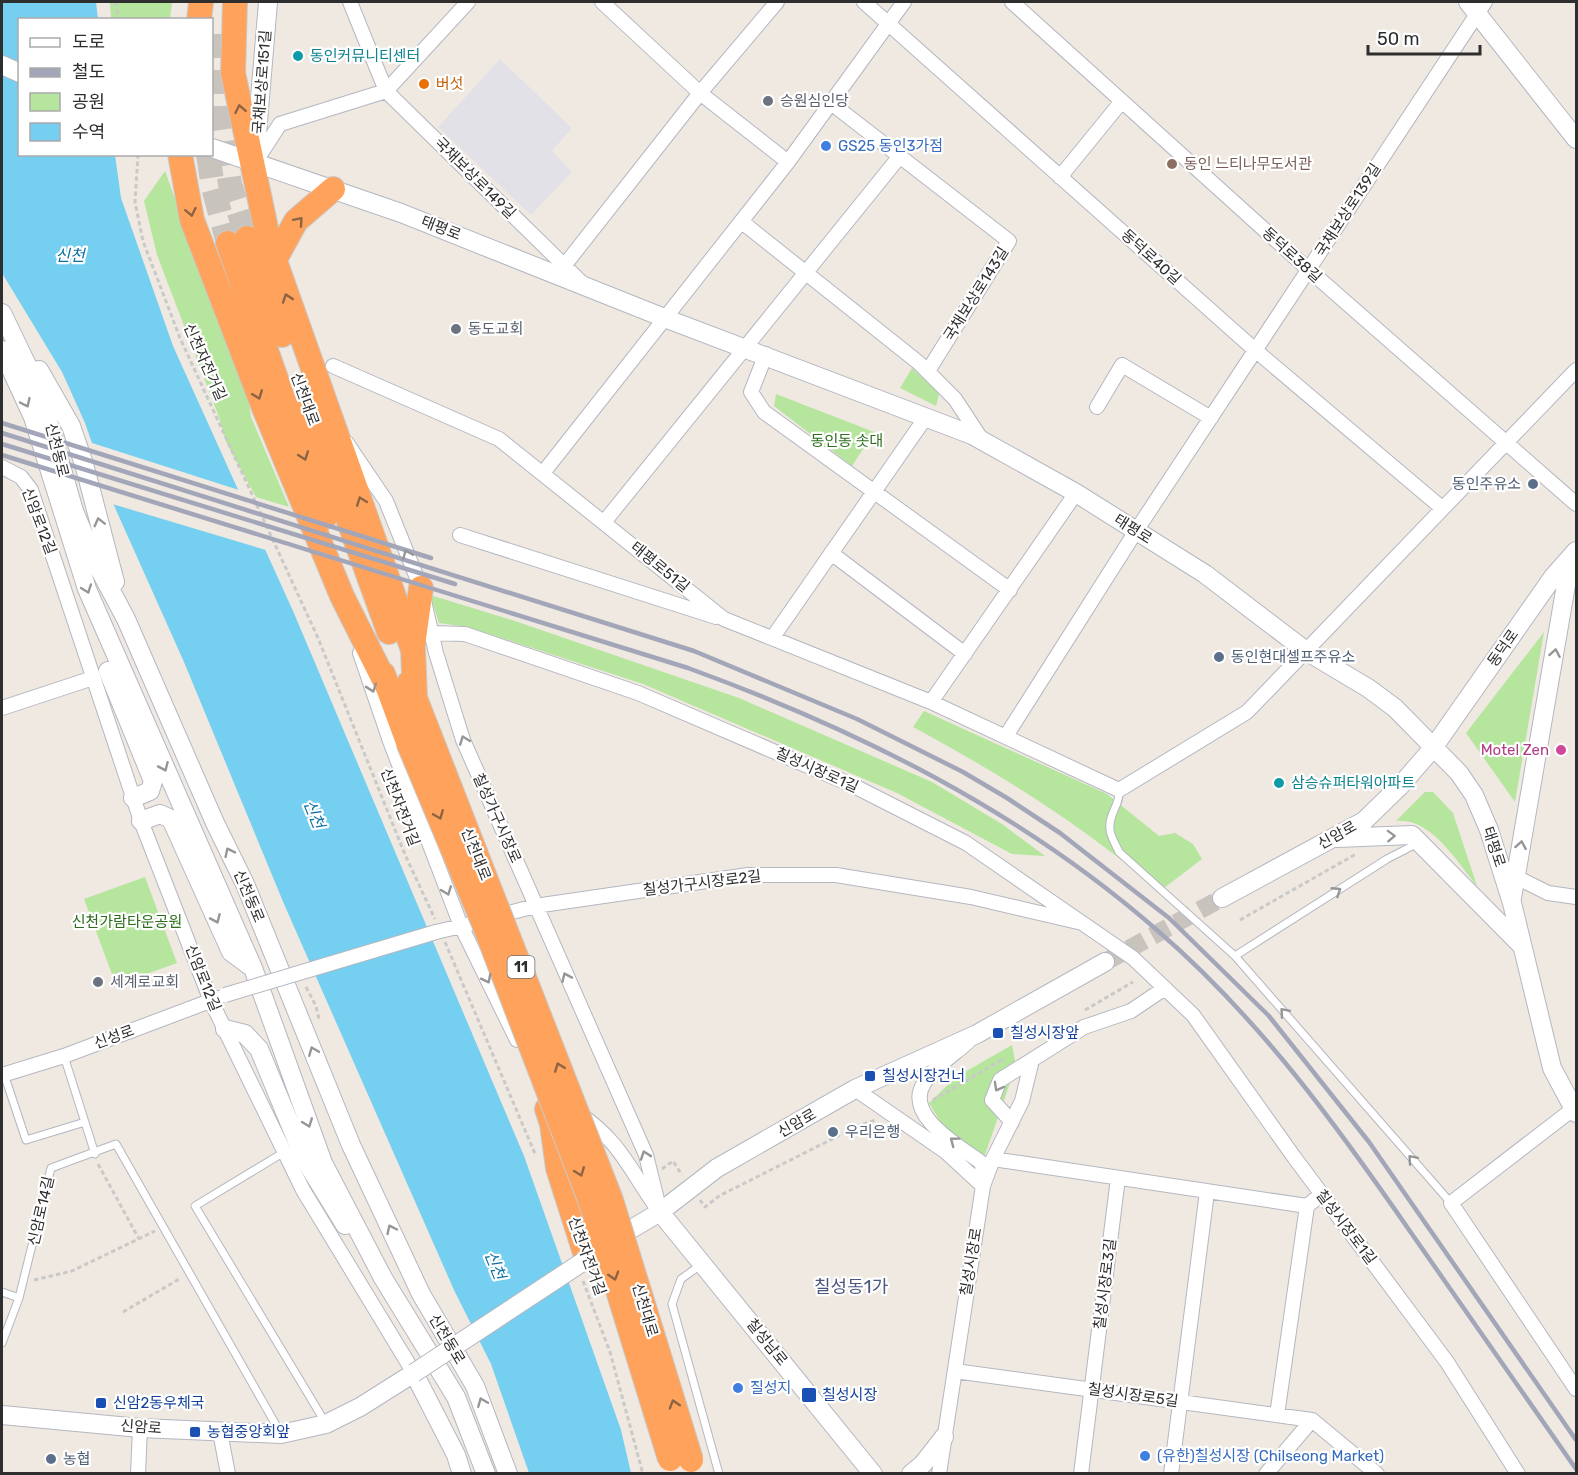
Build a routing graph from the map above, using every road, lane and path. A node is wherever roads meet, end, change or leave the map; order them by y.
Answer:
1 (116, 2) edge
2 (185, 2) edge
3 (201, 2) edge
4 (222, 2) edge
5 (235, 2) edge
6 (268, 2) edge
7 (350, 2) edge
8 (468, 2) edge
9 (602, 2) edge
10 (777, 2) edge
11 (864, 2) edge
12 (904, 2) edge
13 (1012, 2) edge
14 (1477, 5) edge
15 (120, 18) edge
16 (183, 18) edge
17 (205, 18) edge
18 (213, 18) edge
19 (888, 24) junction
20 (233, 61) junction
21 (2, 65) edge
22 (18, 72) edge
23 (213, 75) edge
24 (386, 91) junction
25 (700, 93) junction
26 (1122, 101) junction
27 (831, 103) junction
28 (1576, 139) edge
29 (213, 148) edge
30 (138, 156) edge
31 (180, 156) edge
32 (900, 156) junction
33 (252, 162) junction
34 (788, 162) junction
35 (1060, 177) junction
36 (333, 189) junction
37 (742, 222) junction
38 (254, 245) junction
39 (208, 258) junction
40 (564, 266) junction
41 (1308, 270) junction
42 (806, 273) junction
43 (581, 282) junction
44 (2, 312) edge
45 (667, 319) junction
46 (746, 347) junction
47 (2, 350) edge
48 (1255, 350) junction
49 (766, 354) junction
50 (333, 366) dead end
51 (1576, 370) edge
52 (928, 371) junction
53 (1097, 407) dead end
54 (926, 417) junction
55 (1211, 418) junction
56 (333, 428) junction
57 (982, 440) junction
58 (1506, 443) junction
59 (2, 467) edge
60 (543, 473) junction
61 (873, 493) junction
62 (1076, 493) junction
63 (1576, 504) edge
64 (1442, 508) junction
65 (605, 521) junction
66 (1136, 531) junction
67 (460, 535) dead end
68 (1576, 552) edge
69 (831, 554) junction
70 (333, 573) junction
71 (421, 588) junction
72 (1010, 590) junction
73 (724, 619) junction
74 (128, 623) junction
75 (430, 633) junction
76 (773, 637) junction
77 (106, 639) junction
78 (413, 650) junction
79 (1306, 651) junction
80 (965, 654) junction
81 (93, 678) junction
82 (388, 688) junction
83 (415, 698) junction
84 (931, 702) junction
85 (2, 708) edge
86 (1006, 736) junction
87 (419, 738) junction
88 (1433, 748) junction
89 (1119, 790) junction
90 (133, 798) junction
91 (141, 821) junction
92 (1332, 838) junction
93 (1420, 843) junction
94 (1358, 853) dead end
95 (1516, 877) junction
96 (1576, 897) edge
97 (1222, 898) tunnel mouth
98 (1512, 903) junction
99 (535, 906) junction
100 (1240, 920) dead end
101 (1086, 924) junction
102 (460, 926) junction
103 (438, 930) junction
104 (1522, 945) junction
105 (1235, 956) junction
106 (1105, 962) tunnel mouth
107 (253, 968) junction
108 (1165, 988) junction
109 (212, 1001) junction
110 (225, 1029) junction
111 (977, 1034) junction
112 (64, 1056) junction
113 (1032, 1060) junction
114 (3, 1074) edge
115 (537, 1079) junction
116 (855, 1089) junction
117 (1575, 1111) edge
118 (85, 1122) junction
119 (1012, 1122) junction
120 (286, 1150) junction
121 (94, 1154) junction
122 (537, 1157) dead end
123 (993, 1159) junction
124 (1118, 1178) junction
125 (983, 1186) junction
126 (1207, 1192) junction
127 (1322, 1194) junction
128 (1450, 1203) junction
129 (1307, 1206) junction
130 (660, 1212) junction
131 (162, 1227) junction
132 (139, 1239) junction
133 (703, 1263) junction
134 (585, 1269) junction
135 (188, 1274) junction
136 (383, 1278) junction
137 (24, 1280) junction
138 (2, 1292) edge
139 (19, 1298) junction
140 (123, 1312) dead end
141 (2, 1342) edge
142 (954, 1371) junction
143 (414, 1373) junction
144 (1091, 1389) junction
145 (1576, 1389) edge
146 (1181, 1402) junction
147 (2, 1415) edge
148 (1277, 1415) junction
149 (1312, 1420) junction
150 (326, 1424) junction
151 (140, 1428) junction
152 (220, 1432) junction
153 (281, 1434) junction
154 (944, 1437) junction
155 (869, 1468) edge
156 (138, 1473) edge
157 (228, 1473) edge
158 (462, 1473) edge
159 (486, 1473) edge
160 (508, 1473) edge
161 (643, 1473) edge
162 (672, 1473) edge
163 (693, 1473) edge
164 (719, 1473) edge
165 (886, 1473) edge
166 (911, 1473) edge
167 (939, 1473) edge
168 (1081, 1473) edge
169 (1171, 1473) edge
170 (1266, 1473) edge
171 (1377, 1473) edge
172 (1518, 1473) edge

1 - 15 path
2 - 16 highway
3 - 17 highway
4 - 18 highway
5 - 20 highway
6 - 33 main road, 국채보상로151길
7 - 24 street, 국채보상로149길
8 - 24 street
9 - 25 street
10 - 25 street
11 - 19 street, 동덕로40길
12 - 19 street
13 - 26 street, 동덕로38길
14 - 28 main road
14 - 41 street, 국채보상로139길
19 - 27 street
19 - 35 street, 동덕로40길
20 - 23 highway
33 -> 20 highway
21 - 22 main road
24 - 33 street
24 - 40 street, 국채보상로149길
25 - 34 street
25 - 40 street
26 - 35 street
26 - 41 street, 동덕로38길
27 - 32 street, 국채보상로143길
27 - 34 street
29 - 33 main road, 태평로
30 - 103 path, 신천자전거길
31 -> 39 highway
32 - 42 street
32 - 52 street, 국채보상로143길
33 - 36 main road, 태평로
33 - 38 highway
34 - 37 street
35 - 48 street, 동덕로40길
38 -> 36 highway
36 - 43 main road, 태평로
37 - 42 street
37 - 45 street
38 - 39 highway
56 -> 38 highway
38 -> 82 highway, 신천대로
38 - 83 highway, 신천대로
39 -> 70 highway
40 - 43 street, 국채보상로149길
41 - 48 street, 국채보상로139길
41 - 58 street, 동덕로38길
42 - 46 street
42 - 52 street
43 - 45 main road, 태평로
74 -> 44 main road, 신천동로
45 - 46 main road, 태평로
45 - 60 street
46 - 49 main road, 태평로
46 - 65 street
47 -> 77 main road, 신천동로
48 - 55 street, 국채보상로139길
48 - 64 street, 동덕로40길
49 - 54 main road, 태평로
49 - 61 street
50 - 60 street, 태평로51길
51 - 58 street
52 - 57 street
53 - 55 street
54 - 57 main road, 태평로
54 - 61 street
55 - 66 street, 국채보상로139길
71 -> 56 street, 칠성가구시장로
78 -> 56 highway
57 - 62 main road, 태평로
58 - 63 street, 동덕로38길
58 - 64 street
59 - 81 street, 신암로12길
60 - 65 street, 태평로51길
61 - 69 street
61 - 72 street
62 - 66 main road, 태평로
62 - 72 street
64 - 79 street
65 - 73 street, 태평로51길
66 - 79 main road, 태평로
66 - 86 street
67 - 73 street
68 - 88 main road, 동덕로
95 -> 68 main road
69 - 76 street
69 - 80 street
70 - 82 highway
70 -> 102 street
71 - 75 street, 칠성가구시장로
71 - 78 highway
72 - 80 street
73 - 76 street, 태평로51길
74 - 77 main road
160 -> 74 main road, 신천동로
99 -> 75 street, 칠성가구시장로
75 - 101 street, 칠성시장로1길
76 - 84 street, 태평로51길
77 - 90 main road
77 -> 107 main road, 신천동로
78 - 83 highway
79 - 88 main road, 태평로
79 - 89 street
80 - 84 street
81 - 85 street
81 - 90 street, 신암로12길
82 - 87 highway, 신천대로
83 - 87 highway, 신천대로
84 - 86 street, 태평로51길
86 - 89 street, 태평로51길
87 -> 162 highway, 신천대로 / 11, bridge
163 -> 87 highway, 신천대로 / 11, bridge
88 - 92 main road, 신암로
88 - 98 main road, 태평로
89 - 105 lane
90 - 91 street, 신암로12길
91 -> 107 main road
91 - 109 street, 신암로12길
92 -> 93 main road
92 - 97 main road, 신암로
93 - 104 main road
105 -> 93 lane
94 - 100 path
95 - 96 street
95 - 98 main road
98 - 104 main road, 태평로
99 - 101 street, 칠성가구시장로2길
99 - 102 street, 칠성가구시장로2길
130 -> 99 street, 칠성가구시장로
101 - 108 street, 칠성시장로1길
102 - 103 street
102 -> 115 street
103 - 109 street, 신성로, bridge
103 - 122 path, 신천자전거길
104 - 117 main road, 태평로
128 -> 105 lane
106 - 111 main road, 신암로
107 -> 136 main road, 신천동로
108 - 113 street
108 - 127 street, 칠성시장로1길
109 - 110 street, 신암로12길
109 - 112 street, 신성로
110 - 120 street, 신암로12길
110 - 136 main road
111 - 116 main road, 신암로
125 -> 111 street, 신암로
112 - 114 street, 신성로
112 - 118 lane
113 - 119 street, 칠성시장로
113 -> 119 street
114 - 118 lane
115 - 130 street
115 - 134 highway
116 - 125 street
116 - 130 main road, 신암로
117 - 128 street
118 - 121 lane
119 - 123 street, 칠성시장로
120 - 143 street, 신암로12길
120 - 150 lane
121 - 131 lane, 신암로14길
121 - 132 path
121 - 137 lane, 신암로14길
123 - 124 street
123 - 125 street, 칠성시장로
124 - 126 street
124 - 144 street, 칠성시장로3길
125 - 142 street, 칠성시장로
126 - 129 street
126 - 146 street
127 - 129 street
127 - 172 street, 칠성시장로1길
128 - 145 street
129 - 148 street
130 - 133 main road, 칠성남로
130 - 134 main road, 신암로, bridge
131 - 132 path
131 - 135 lane, 신암로14길
132 - 137 path
133 - 155 main road, 칠성남로
133 - 164 lane
134 - 143 main road, 신암로, bridge
134 - 161 path, 신천자전거길
135 - 140 path
135 - 153 lane
136 - 159 main road, 신천동로
137 - 139 lane, 신암로14길
138 - 139 lane
139 - 141 lane, 신암로14길
142 - 144 street, 칠성시장로5길
142 - 154 street, 칠성시장로
143 - 150 main road, 신암로
143 - 158 main road
144 - 146 street, 칠성시장로5길
144 - 168 street, 칠성시장로3길
146 - 148 street, 칠성시장로5길
146 - 169 street
147 - 151 main road, 신암로
148 - 149 street, 칠성시장로5길
149 - 170 street
149 - 171 street
150 - 153 main road, 신암로
151 - 152 main road, 신암로
151 - 156 street
152 - 153 main road, 신암로
152 - 157 street
154 - 166 main road
154 - 167 street, 칠성시장로
155 - 165 main road

